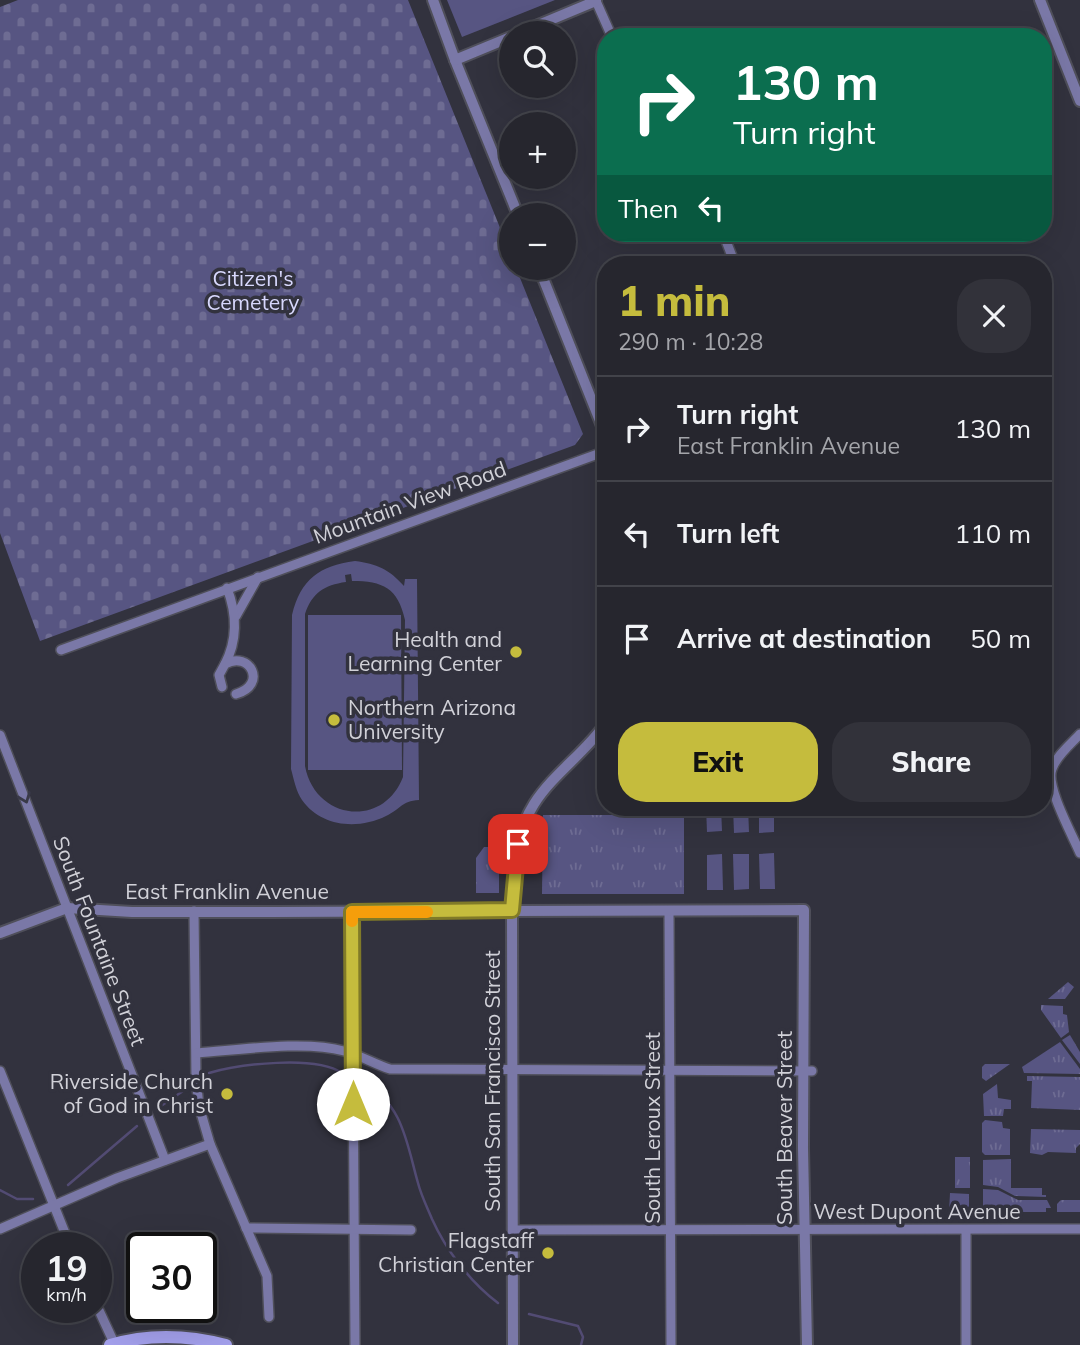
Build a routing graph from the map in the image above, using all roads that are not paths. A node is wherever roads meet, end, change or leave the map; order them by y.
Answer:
1 (433, 0) edge
2 (596, 0) edge
3 (1040, 0) edge
4 (547, 21) edge
5 (608, 28) edge
6 (1051, 28) edge
7 (1052, 30) edge
8 (499, 42) edge
9 (455, 60) junction
10 (1080, 101) edge
11 (513, 203) edge
12 (544, 280) edge
13 (597, 413) edge
14 (597, 454) edge
15 (258, 577) junction
16 (227, 588) junction
17 (235, 618) junction
18 (234, 648) junction
19 (61, 650) dead end
20 (245, 662) junction
21 (225, 664) junction
22 (222, 687) dead end
23 (236, 694) dead end
24 (0, 734) edge
25 (1080, 734) edge
26 (597, 735) edge
27 (1052, 771) edge
28 (1052, 785) edge
29 (1080, 853) edge
30 (67, 908) junction
31 (512, 910) junction
32 (804, 910) joint
33 (194, 911) junction
34 (669, 911) junction
35 (352, 912) junction
36 (0, 933) edge
37 (197, 1053) junction
38 (353, 1054) junction
39 (670, 1069) junction
40 (0, 1070) edge
41 (513, 1070) junction
42 (808, 1071) junction
43 (210, 1144) junction
44 (165, 1160) junction
45 (53, 1207) junction
46 (246, 1228) junction
47 (670, 1228) junction
48 (804, 1229) junction
49 (1080, 1229) edge
50 (0, 1230) edge
51 (354, 1230) junction
52 (411, 1230) dead end
53 (513, 1230) junction
54 (965, 1230) junction
55 (64, 1232) edge
56 (269, 1317) dead end
57 (104, 1323) edge
58 (113, 1345) edge
59 (226, 1345) edge
60 (355, 1345) edge
61 (513, 1345) edge
62 (671, 1345) edge
63 (807, 1345) edge
64 (966, 1345) edge

1 - 9 street
2 - 4 street
2 - 5 street
3 - 6 street
7 - 10 street
8 - 9 street
9 - 11 street
12 - 13 street
14 - 15 street, Mountain View Road
15 - 16 street, Mountain View Road
15 - 17 street
16 - 17 street
16 - 19 street, Mountain View Road
17 - 18 street
18 - 20 street
18 - 21 street
20 - 21 street
20 - 23 street
21 - 22 street
24 -> 30 street, South Fountaine Street
25 - 27 street
26 - 31 street, South San Francisco Street
28 - 29 street
30 - 33 street, East Franklin Avenue
30 - 36 street, East Franklin Avenue
30 - 44 street, South Fountaine Street
31 - 34 street, East Franklin Avenue
31 - 35 street, East Franklin Avenue
31 - 41 street, South San Francisco Street
32 - 34 street, East Franklin Avenue
32 - 42 street, South Beaver Street
33 - 35 street, East Franklin Avenue
33 - 37 street
34 - 39 street, South Leroux Street
35 - 38 street
37 - 38 street
37 - 43 street
38 - 41 street
38 - 51 street
39 - 41 street
39 - 42 street
39 - 47 street, South Leroux Street
40 - 45 street
41 - 53 street, South San Francisco Street
42 - 48 street, South Beaver Street
43 - 44 street
43 - 46 street
44 - 45 street
45 - 50 street
45 - 55 street
46 - 51 street
46 - 56 street
47 - 48 street, West Dupont Avenue
47 - 53 street, West Dupont Avenue
47 - 62 street, South Leroux Street
48 - 54 street, West Dupont Avenue
48 - 63 street, South Beaver Street
49 - 54 street, West Dupont Avenue
51 - 52 street
51 - 60 street
53 - 61 street, South San Francisco Street
54 - 64 street
57 - 58 street
58 - 59 main road

